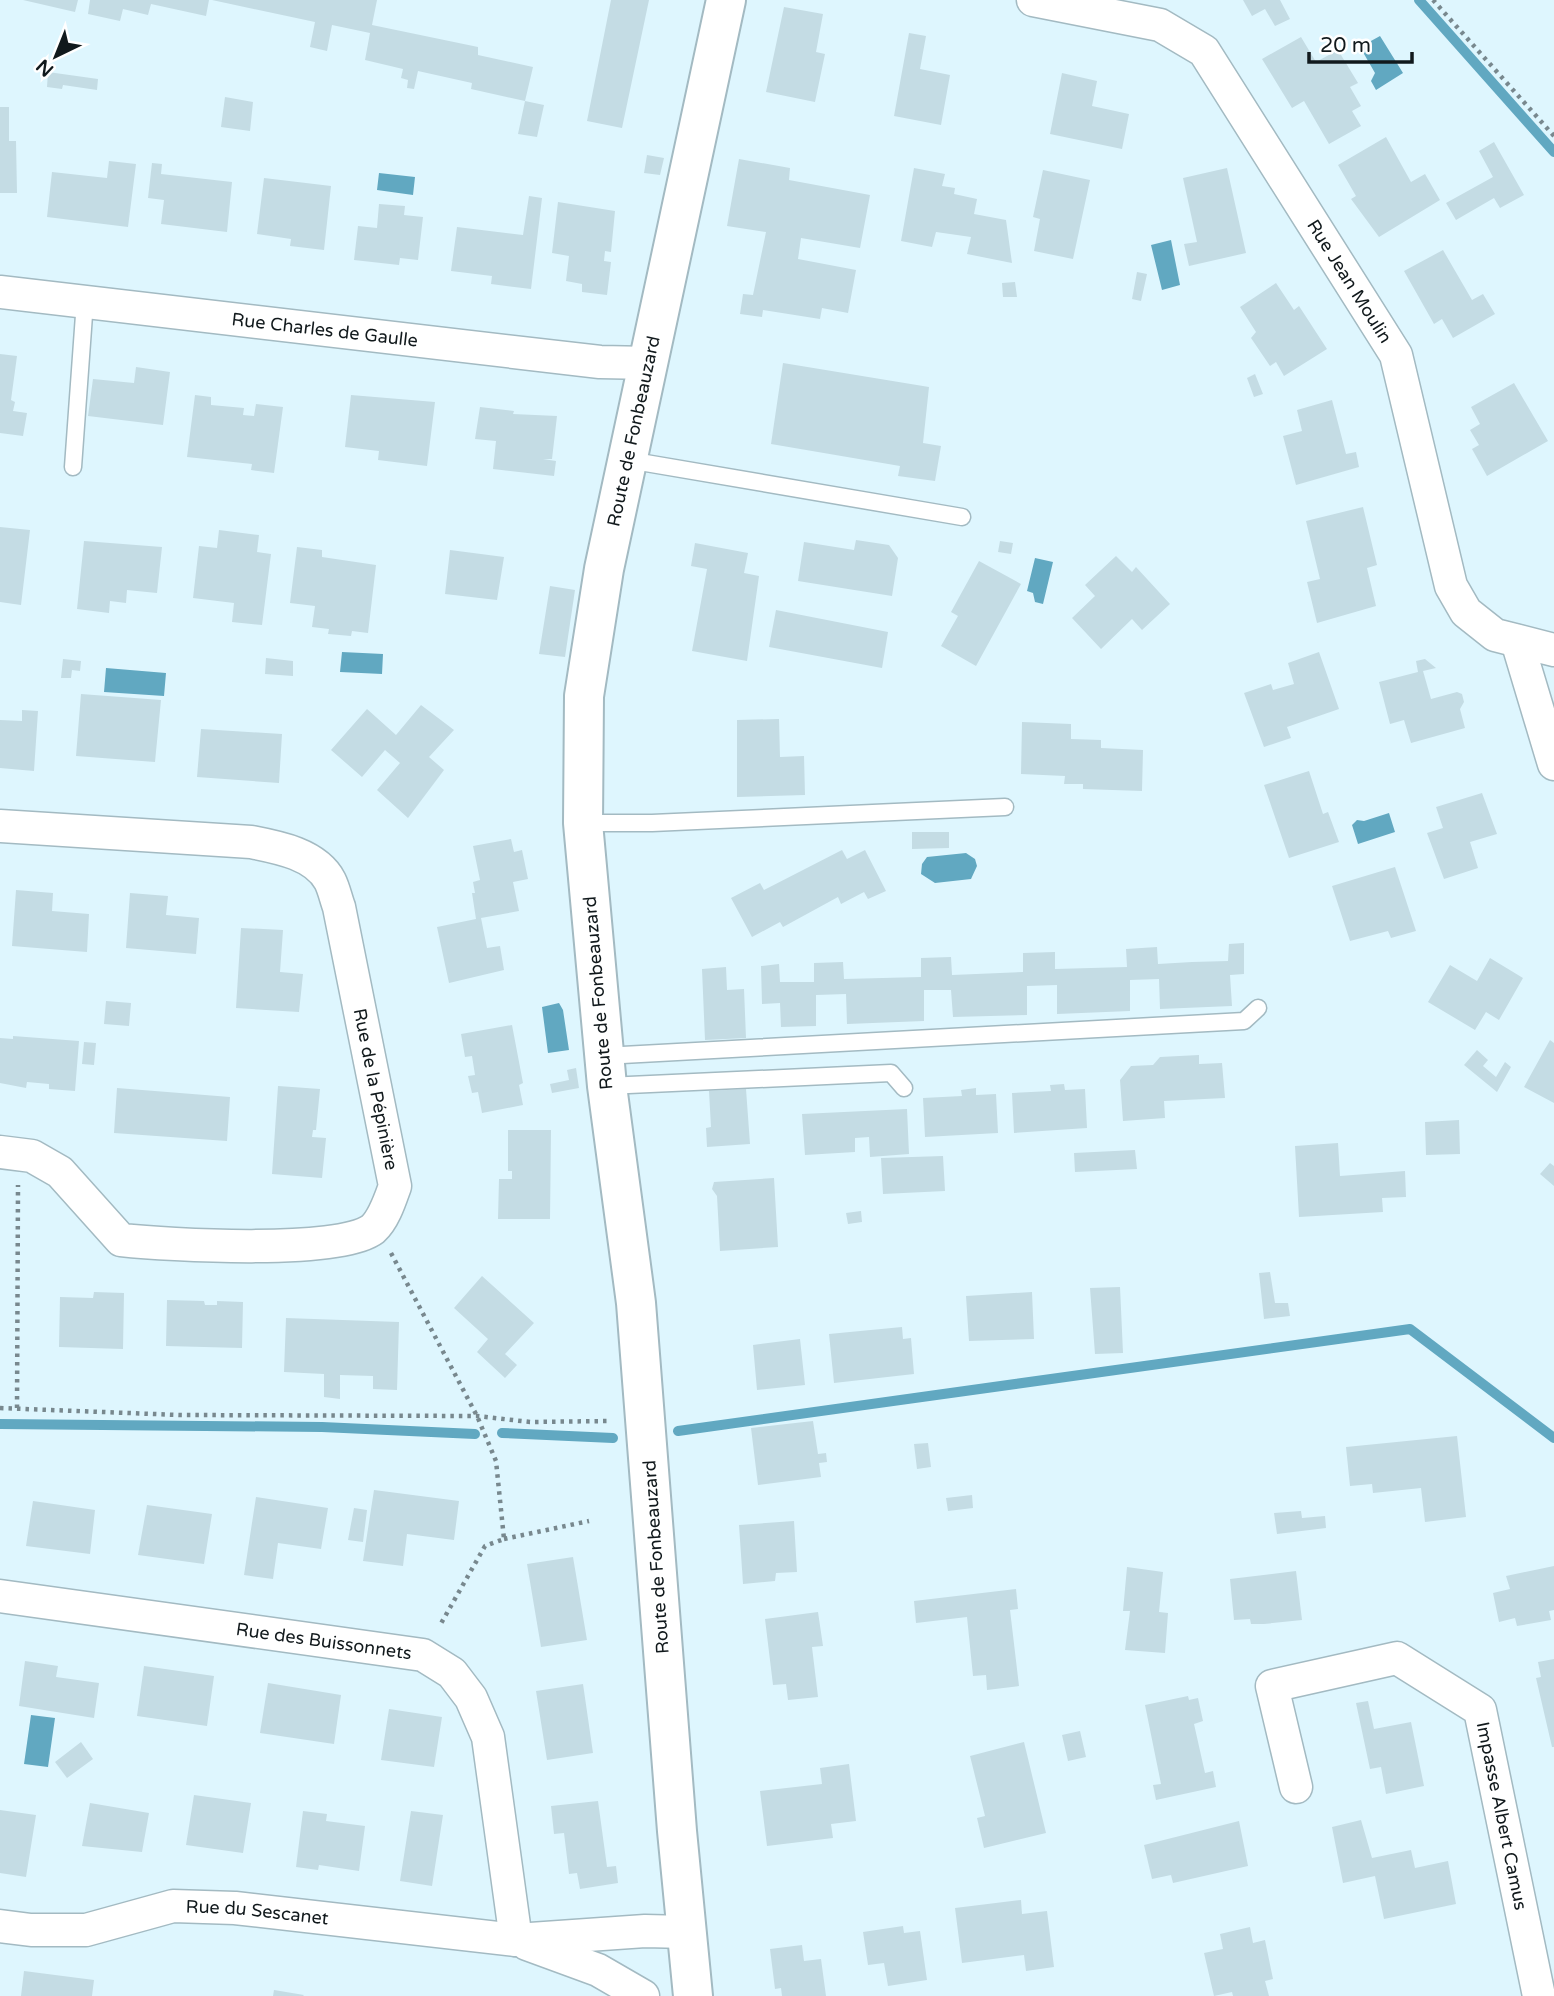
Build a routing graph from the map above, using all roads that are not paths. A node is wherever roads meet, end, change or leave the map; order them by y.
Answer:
1 (726, 0) edge
2 (1033, 0) edge
3 (0, 292) edge
4 (85, 301) junction
5 (650, 363) junction
6 (628, 460) junction
7 (73, 467) dead end
8 (962, 517) dead end
9 (1517, 642) junction
10 (1554, 650) edge
11 (1554, 764) edge
12 (1005, 807) dead end
13 (583, 823) junction
14 (0, 826) edge
15 (1258, 1008) dead end
16 (605, 1071) junction
17 (904, 1088) dead end
18 (9, 1154) edge
19 (0, 1595) edge
20 (1296, 1787) dead end
21 (0, 1926) edge
22 (686, 1932) junction
23 (516, 1940) junction
24 (643, 1996) edge
25 (693, 1996) edge
26 (1539, 1996) edge

1 - 5 street, Route de Fonbeauzard
2 - 9 street, Rue Jean Moulin
3 - 4 street, Rue Charles de Gaulle
4 - 5 street, Rue Charles de Gaulle
4 - 7 lane
5 - 6 street, Route de Fonbeauzard
6 - 8 lane
6 - 13 street, Route de Fonbeauzard
9 - 10 street, Rue Jean Moulin
9 - 11 street
12 - 13 lane
13 - 16 street, Route de Fonbeauzard
14 - 18 street, Rue de la Pépinière
15 - 16 lane
16 - 17 lane
16 - 22 street, Route de Fonbeauzard
19 - 23 street, Rue des Buissonnets
20 - 26 street, Impasse Albert Camus
21 - 23 street, Rue du Sescanet
22 - 23 street, Rue du Sescanet
22 - 25 street, Route de Fonbeauzard
23 - 24 street, Rue du Sescanet

